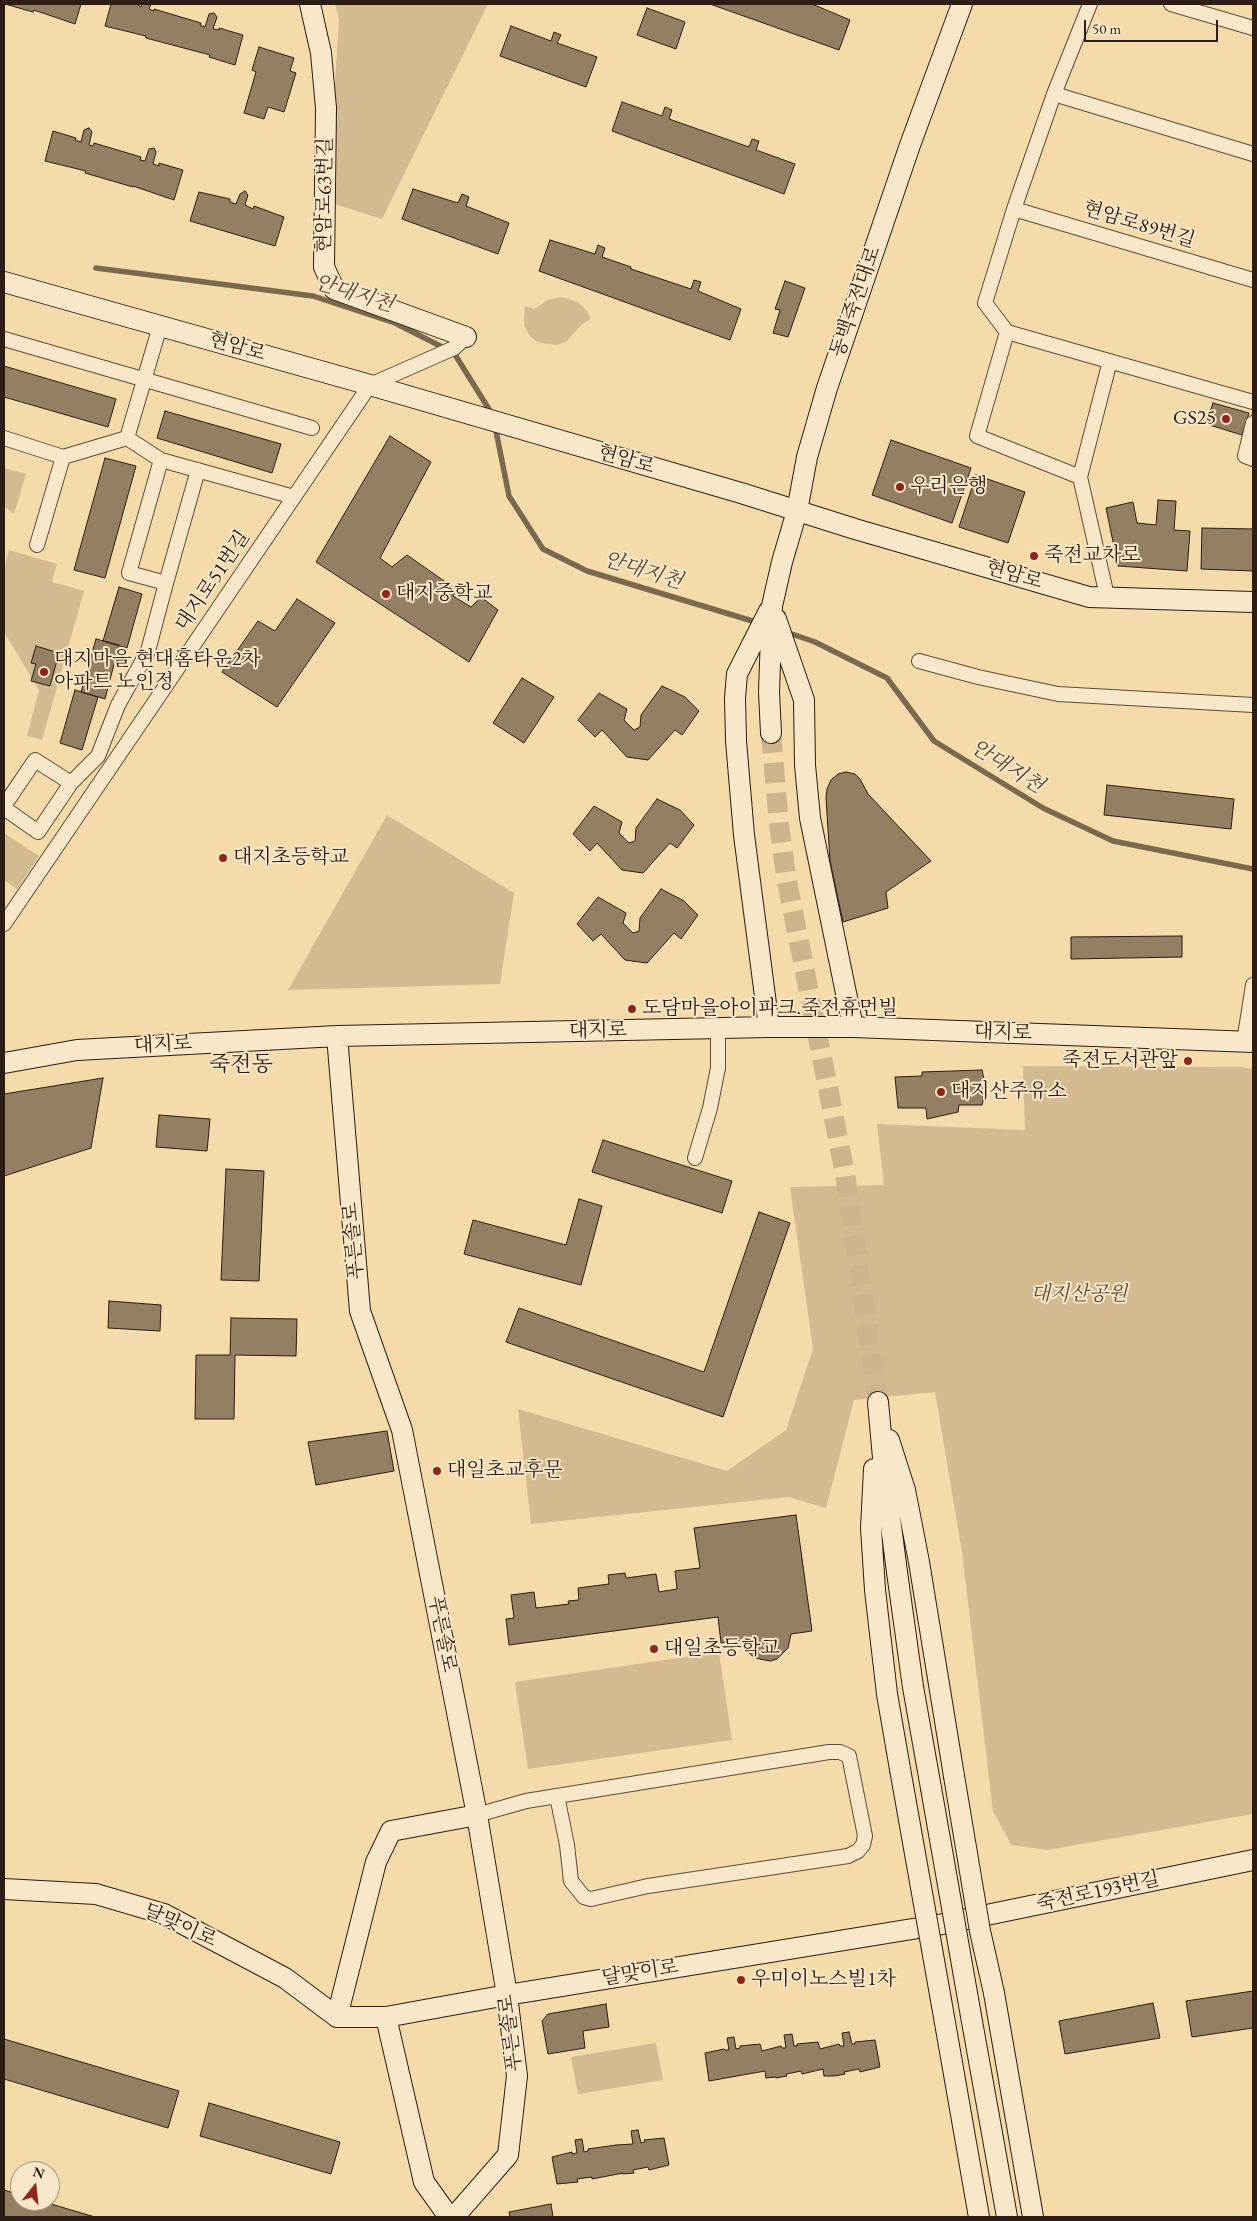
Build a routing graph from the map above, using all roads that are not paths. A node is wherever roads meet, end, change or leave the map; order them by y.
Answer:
1 (310, 4) edge
2 (962, 4) edge
3 (1090, 4) edge
4 (1171, 4) edge
5 (1253, 28) edge
6 (1054, 94) junction
7 (1253, 154) edge
8 (1014, 209) junction
9 (1253, 280) edge
10 (4, 282) edge
11 (160, 326) junction
12 (1007, 332) junction
13 (4, 339) edge
14 (460, 342) joint
15 (1110, 361) junction
16 (144, 378) junction
17 (370, 385) junction
18 (1253, 402) edge
19 (1253, 423) edge
20 (312, 428) dead end
21 (4, 438) edge
22 (127, 438) junction
23 (63, 456) junction
24 (1253, 459) edge
25 (161, 460) junction
26 (198, 470) junction
27 (1080, 477) junction
28 (294, 497) junction
29 (797, 511) junction
30 (37, 545) dead end
31 (166, 583) junction
32 (1107, 596) junction
33 (1253, 602) edge
34 (772, 606) junction
35 (919, 661) dead end
36 (1253, 705) edge
37 (771, 733) tunnel mouth
38 (71, 783) junction
39 (4, 807) edge
40 (4, 924) edge
41 (1253, 986) edge
42 (769, 1027) junction
43 (853, 1027) junction
44 (718, 1028) junction
45 (337, 1036) junction
46 (1249, 1042) edge
47 (4, 1063) edge
48 (695, 1158) dead end
49 (878, 1402) junction
50 (557, 1796) junction
51 (477, 1815) junction
52 (1253, 1860) edge
53 (4, 1889) edge
54 (942, 1924) joint
55 (507, 1995) junction
56 (337, 2017) junction
57 (386, 2017) junction
58 (449, 2217) edge
59 (454, 2217) edge
60 (979, 2217) edge
61 (1007, 2217) edge
62 (1033, 2217) edge

1 - 14 street, 현암로63번길
2 - 29 street, 동백죽전대로
3 - 6 street
4 - 5 street
6 - 7 street
6 - 8 street
8 - 9 street, 현암로89번길
8 - 12 street
10 - 11 street, 현암로
11 - 16 street
11 - 17 street, 현암로
12 - 15 street
12 - 27 street
13 - 16 street
14 - 17 street, 현암로63번길
15 - 18 street
15 - 27 street
16 - 20 street
16 - 22 street
17 - 28 street, 대지로51번길
17 - 29 street, 현암로
19 - 24 street
21 - 23 street
22 - 23 street
22 - 25 street
23 - 30 street
25 - 26 street
25 - 31 street
26 - 28 street
26 - 31 street
27 - 32 street
28 - 40 street, 대지로51번길
29 - 32 street, 현암로
29 - 34 street, 동백죽전대로
31 - 38 street
32 - 33 street, 현암로
34 - 37 street
34 - 42 street
34 - 43 street
35 - 36 street
38 - 39 street
38 - 39 street
41 - 46 street
42 - 43 street, 대지로
42 - 44 street, 대지로
43 - 46 street, 대지로
44 - 45 street, 대지로
44 - 48 street
45 - 47 street, 대지로
45 - 51 street, 푸른솔로
49 - 60 street, bridge
49 - 61 street, bridge
49 - 62 street, bridge
50 - 50 street
50 - 51 street
51 - 55 street, 푸른솔로
51 - 56 street
52 - 54 street, 죽전로193번길
53 - 56 street, 달맞이로
54 - 55 street, 달맞이로
55 - 57 street, 달맞이로
55 - 59 street, 푸른솔로
56 - 57 street, 달맞이로
57 - 58 street

